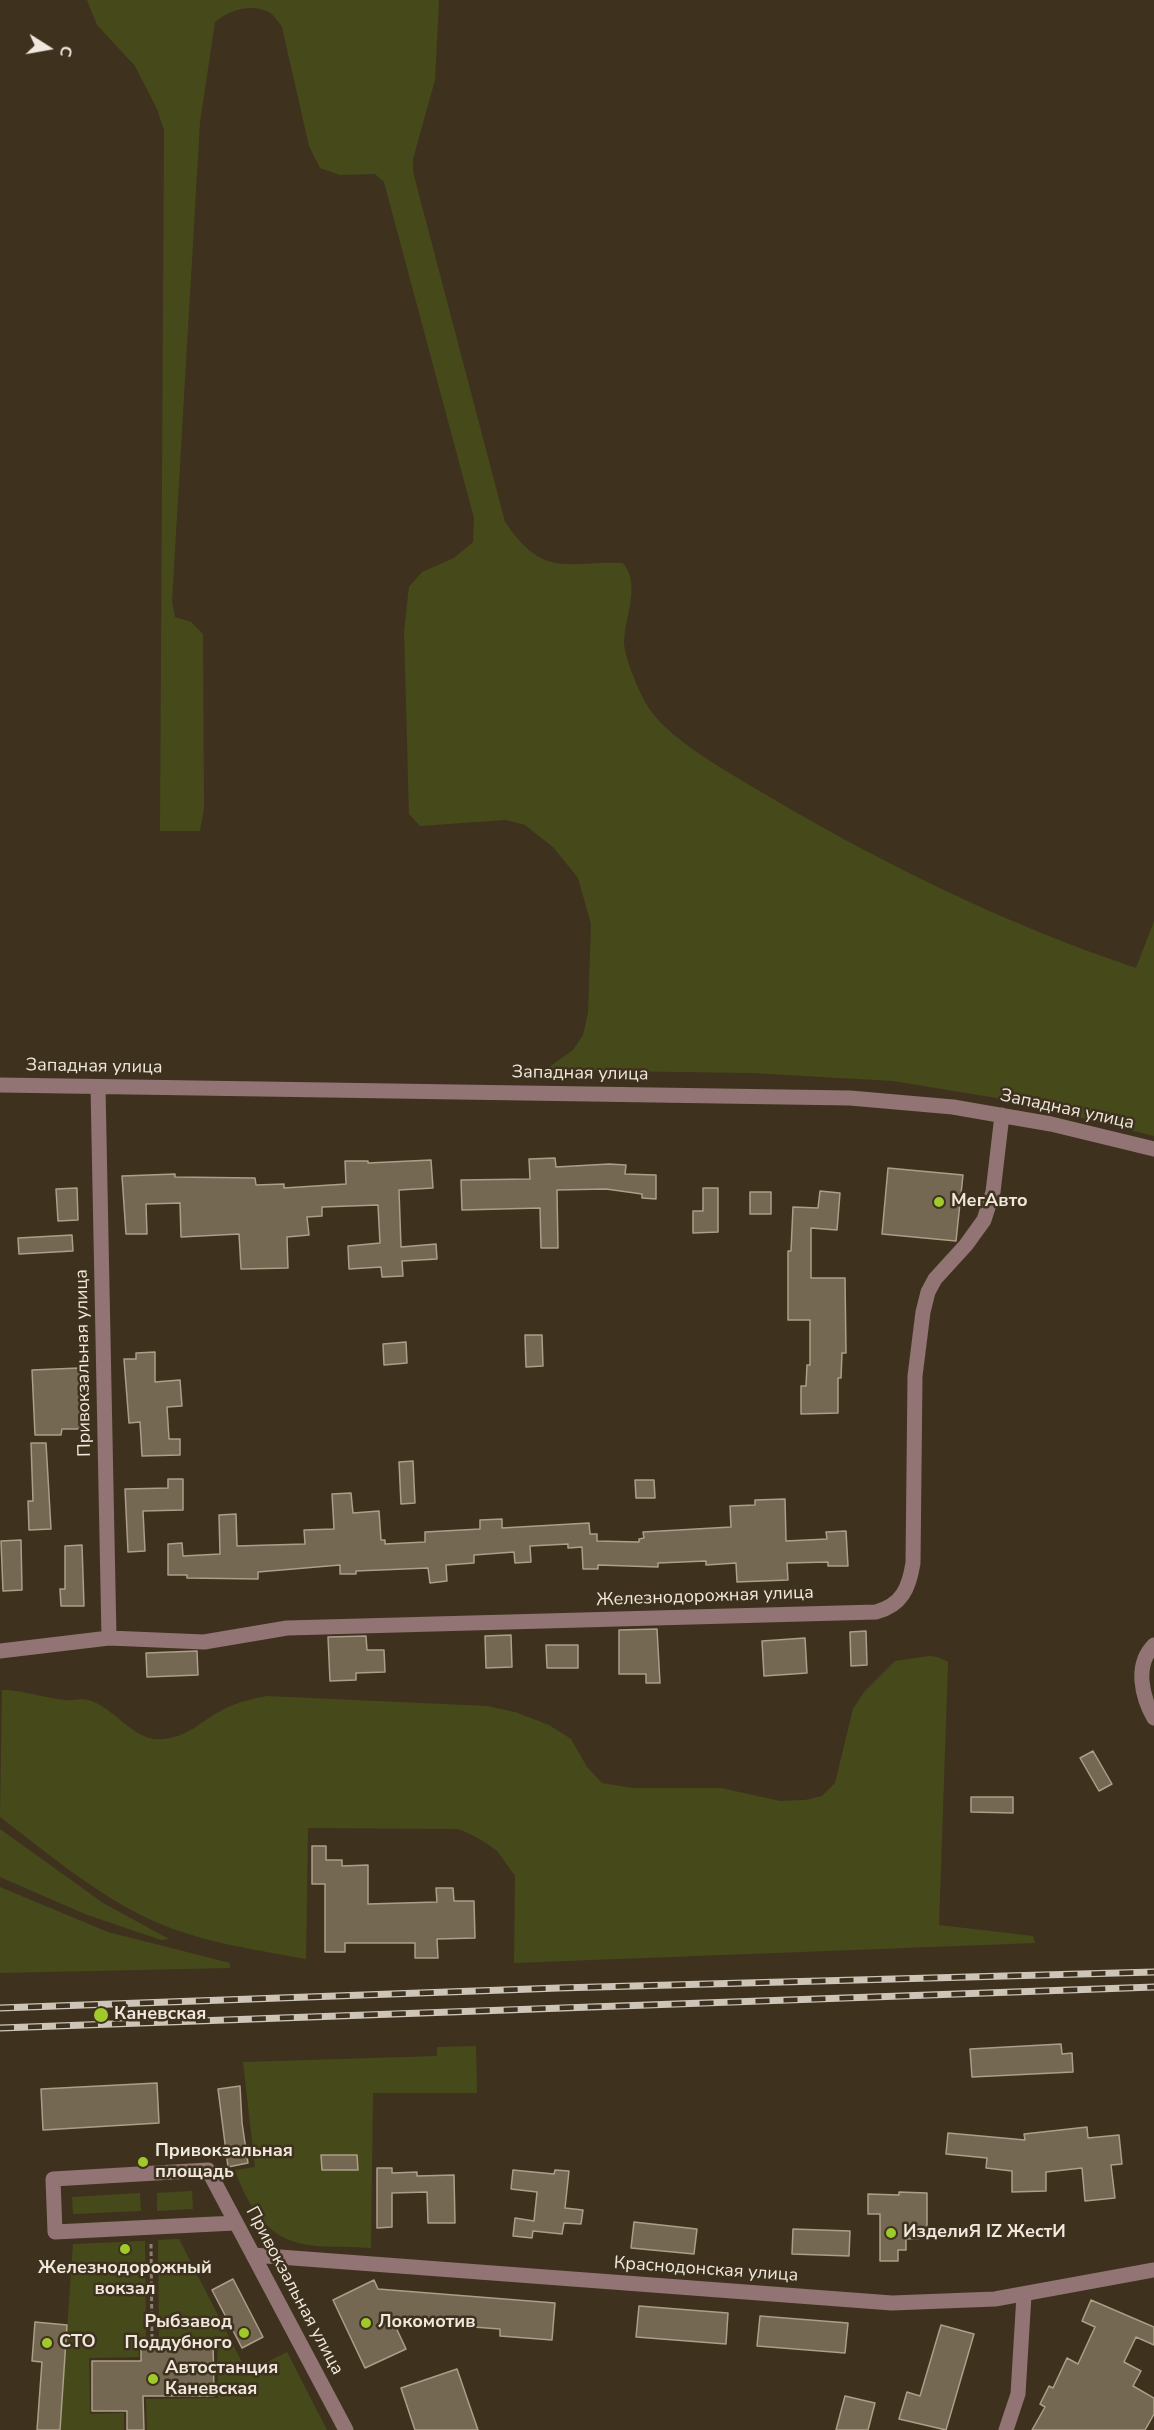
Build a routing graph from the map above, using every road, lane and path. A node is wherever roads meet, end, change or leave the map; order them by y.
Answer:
1 (0, 1085) edge
2 (98, 1087) junction
3 (1002, 1115) junction
4 (1154, 1149) edge
5 (109, 1638) junction
6 (1154, 1645) edge
7 (0, 1651) edge
8 (1154, 1718) edge
9 (236, 2223) junction
10 (151, 2227) junction
11 (253, 2255) junction
12 (1154, 2270) edge
13 (1024, 2295) junction
14 (152, 2341) dead end
15 (346, 2430) edge
16 (1006, 2430) edge

1 - 2 street, Западная улица
2 - 3 street, Западная улица
2 - 5 street, Привокзальная улица
3 - 4 street, Западная улица
3 - 5 street, Железнодорожная улица
5 - 7 street, Железнодорожная улица
6 - 8 street
9 - 10 street
9 - 10 street, Привокзальная улица
9 - 11 street, Привокзальная улица
10 - 14 path
11 - 13 street, Краснодонская улица
11 - 15 street, Привокзальная улица
12 - 13 street, Краснодонская улица
13 - 16 street

